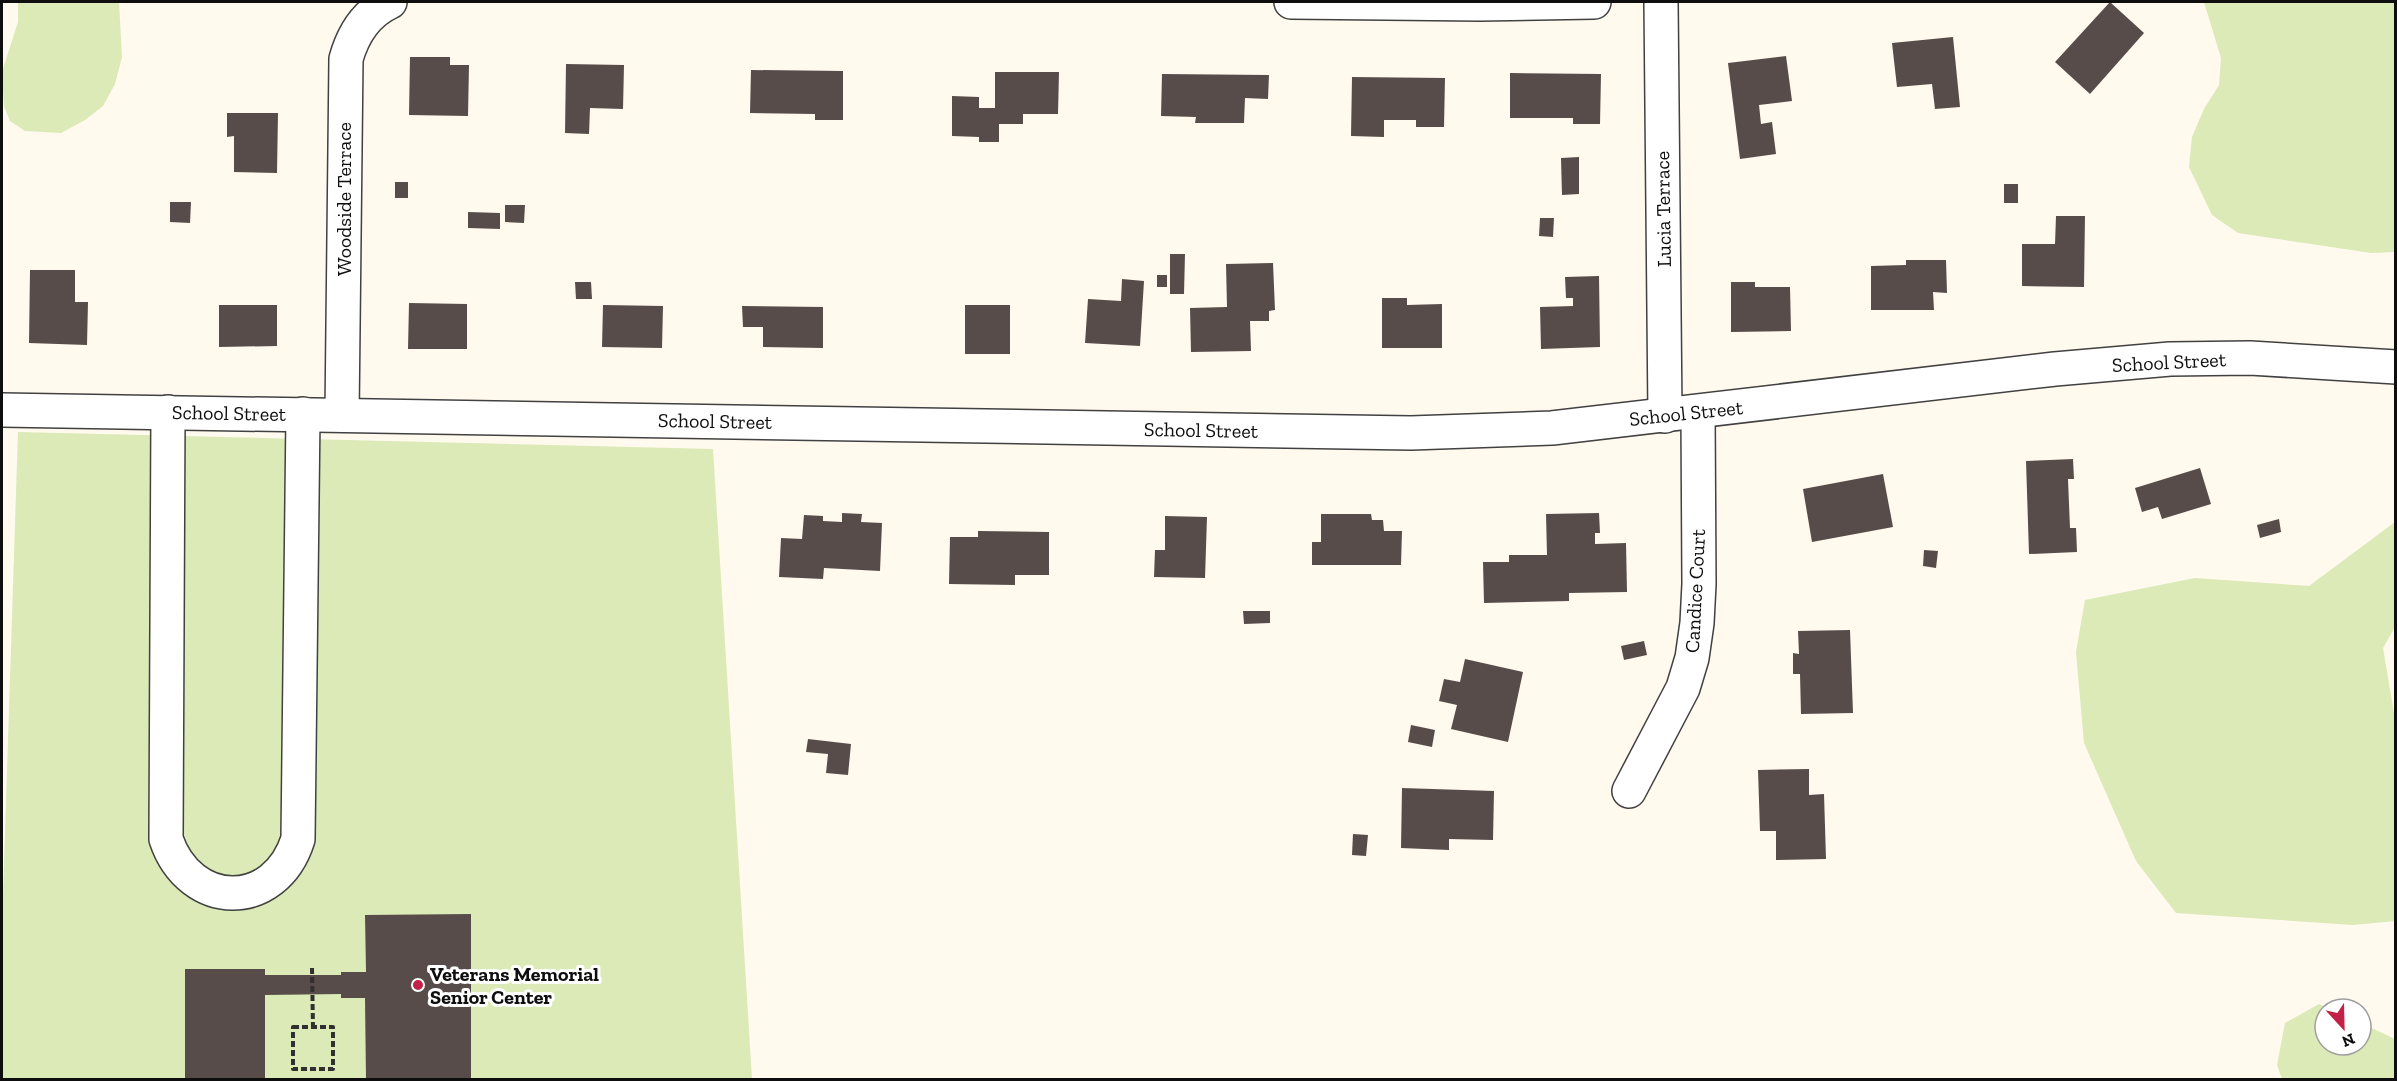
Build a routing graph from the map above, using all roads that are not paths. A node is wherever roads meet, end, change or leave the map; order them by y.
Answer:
1 (390, 2) edge
2 (1291, 2) edge
3 (1594, 2) edge
4 (1661, 2) edge
5 (2396, 367) edge
6 (2, 410) edge
7 (168, 412) junction
8 (1698, 412) junction
9 (303, 414) junction
10 (342, 415) junction
11 (1665, 416) junction
12 (1629, 791) dead end

1 - 10 street, Woodside Terrace
2 - 3 street
4 - 11 street, Lucia Terrace
5 - 8 street, School Street
6 - 7 street, School Street
7 - 9 street, School Street
7 - 9 street
8 - 11 street, School Street
8 - 12 street, Candice Court
9 - 10 street, School Street
10 - 11 street, School Street

